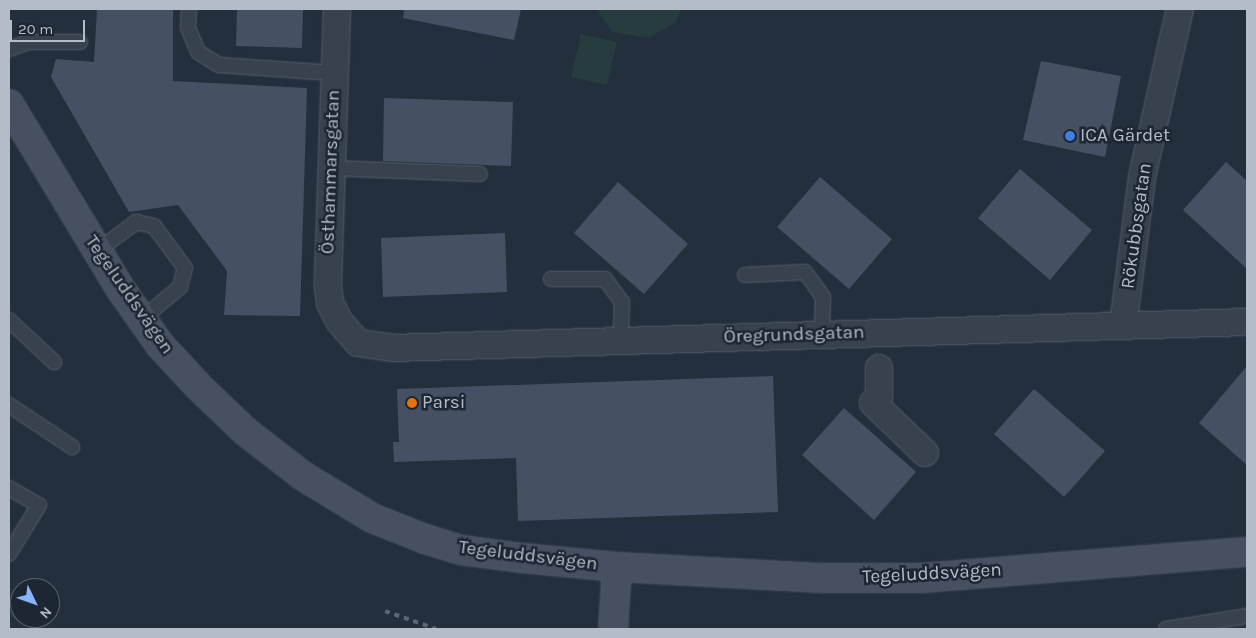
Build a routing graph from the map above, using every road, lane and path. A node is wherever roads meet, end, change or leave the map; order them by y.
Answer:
1 (189, 9) edge
2 (337, 9) edge
3 (1180, 9) edge
4 (80, 42) dead end
5 (9, 49) edge
6 (334, 73) junction
7 (9, 104) edge
8 (331, 168) junction
9 (480, 174) dead end
10 (97, 251) junction
11 (745, 275) dead end
12 (551, 279) dead end
13 (142, 319) junction
14 (9, 320) edge
15 (1247, 322) edge
16 (1123, 326) junction
17 (347, 331) joint
18 (822, 335) junction
19 (621, 340) junction
20 (54, 362) dead end
21 (879, 368) dead end
22 (9, 404) edge
23 (72, 447) dead end
24 (925, 453) dead end
25 (9, 488) edge
26 (1247, 552) edge
27 (9, 554) edge
28 (616, 567) junction
29 (1247, 616) edge
30 (613, 619) edge
31 (1166, 629) edge

1 - 6 lane
2 - 6 street, Östhammarsgatan
3 - 16 street, Rökubbsgatan
4 - 5 lane
6 - 8 street, Östhammarsgatan
7 - 10 main road, Tegeluddsvägen
8 - 9 lane
8 - 17 street, Östhammarsgatan
10 - 13 main road, Tegeluddsvägen
10 - 13 lane
11 - 18 lane
12 - 19 lane
13 - 28 main road, Tegeluddsvägen
14 - 20 lane
15 - 16 street, Öregrundsgatan
16 - 18 street, Öregrundsgatan
17 - 19 street, Öregrundsgatan
18 - 19 street, Öregrundsgatan
21 - 24 street
22 - 23 lane
25 - 27 lane
26 - 28 main road, Tegeluddsvägen
28 - 30 main road
29 - 31 lane

